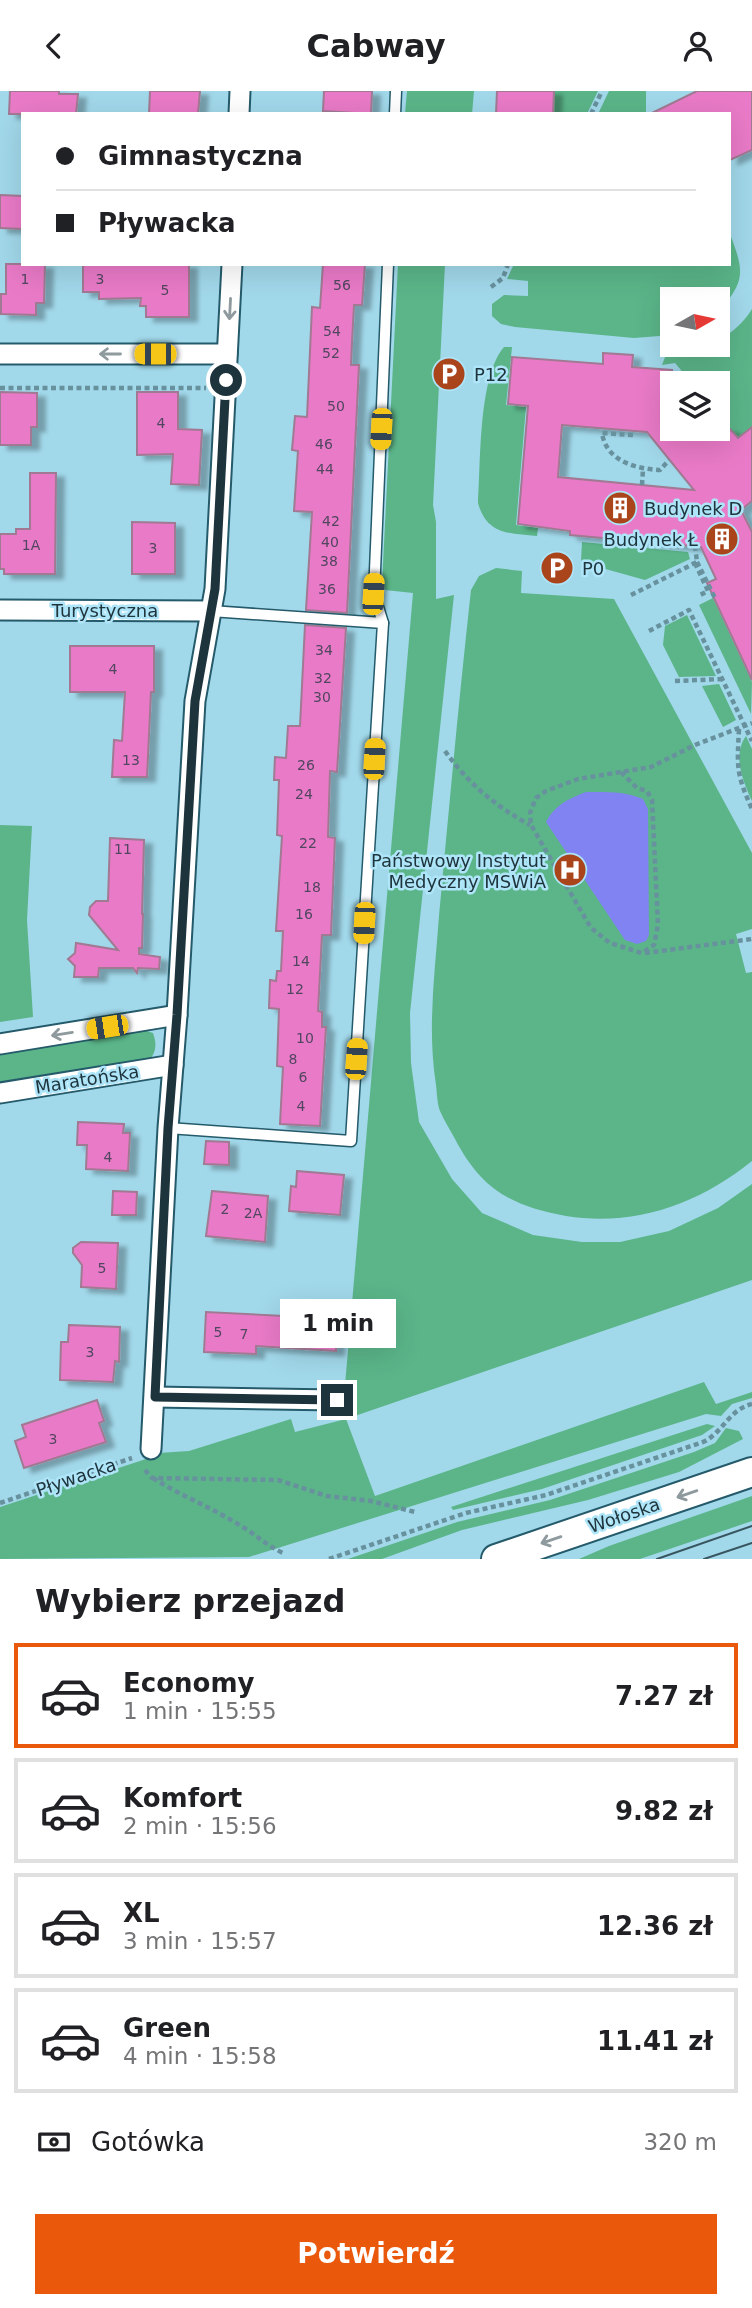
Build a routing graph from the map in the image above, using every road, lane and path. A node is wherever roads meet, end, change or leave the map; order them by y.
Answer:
1 (240, 91) edge
2 (396, 91) edge
3 (602, 91) edge
4 (239, 112) edge
5 (395, 112) edge
6 (592, 112) edge
7 (232, 266) edge
8 (388, 266) edge
9 (507, 266) edge
10 (491, 288) dead end
11 (0, 354) edge
12 (228, 354) junction
13 (0, 388) edge
14 (208, 388) dead end
15 (634, 435) dead end
16 (669, 460) dead end
17 (643, 470) junction
18 (642, 485) dead end
19 (695, 546) dead end
20 (696, 562) junction
21 (631, 595) dead end
22 (700, 595) dead end
23 (715, 598) dead end
24 (0, 610) edge
25 (211, 611) junction
26 (383, 623) junction
27 (649, 631) dead end
28 (723, 679) junction
29 (675, 681) dead end
30 (752, 723) edge
31 (742, 728) junction
32 (752, 741) edge
33 (445, 751) dead end
34 (621, 772) junction
35 (752, 809) edge
36 (531, 825) junction
37 (752, 939) edge
38 (642, 953) junction
39 (177, 1015) junction
40 (0, 1044) edge
41 (173, 1065) junction
42 (0, 1093) edge
43 (168, 1128) junction
44 (155, 1397) junction
45 (337, 1400) dead end
46 (752, 1403) edge
47 (145, 1453) junction
48 (752, 1472) edge
49 (152, 1478) junction
50 (0, 1503) edge
51 (415, 1512) dead end
52 (283, 1553) dead end
53 (329, 1559) edge
54 (496, 1559) edge

1 - 4 street
2 - 5 lane
3 - 6 path
7 -> 12 street
8 - 26 lane
9 - 10 path
12 -> 11 street
12 - 25 street
13 - 14 path
15 - 17 path
16 - 17 path
17 - 18 path
19 - 20 path
20 - 21 path
20 - 22 path
20 - 23 path
24 - 25 street, Turystyczna
25 - 26 lane
25 - 39 street
26 - 43 lane
27 - 28 path
28 - 29 path
28 - 31 path
30 - 31 path
31 - 32 path
31 - 34 path
31 - 35 path
33 - 36 path
34 - 36 path
34 - 38 path
36 - 38 path
37 - 38 path
39 -> 40 street
39 - 41 street
41 - 42 street, Maratońska
41 - 43 street
43 - 44 street
44 - 45 street
44 - 47 street
46 - 53 path
47 - 49 path
47 - 50 path, Pływacka
48 -> 54 main road, Wołoska
49 - 51 path
49 - 52 path

